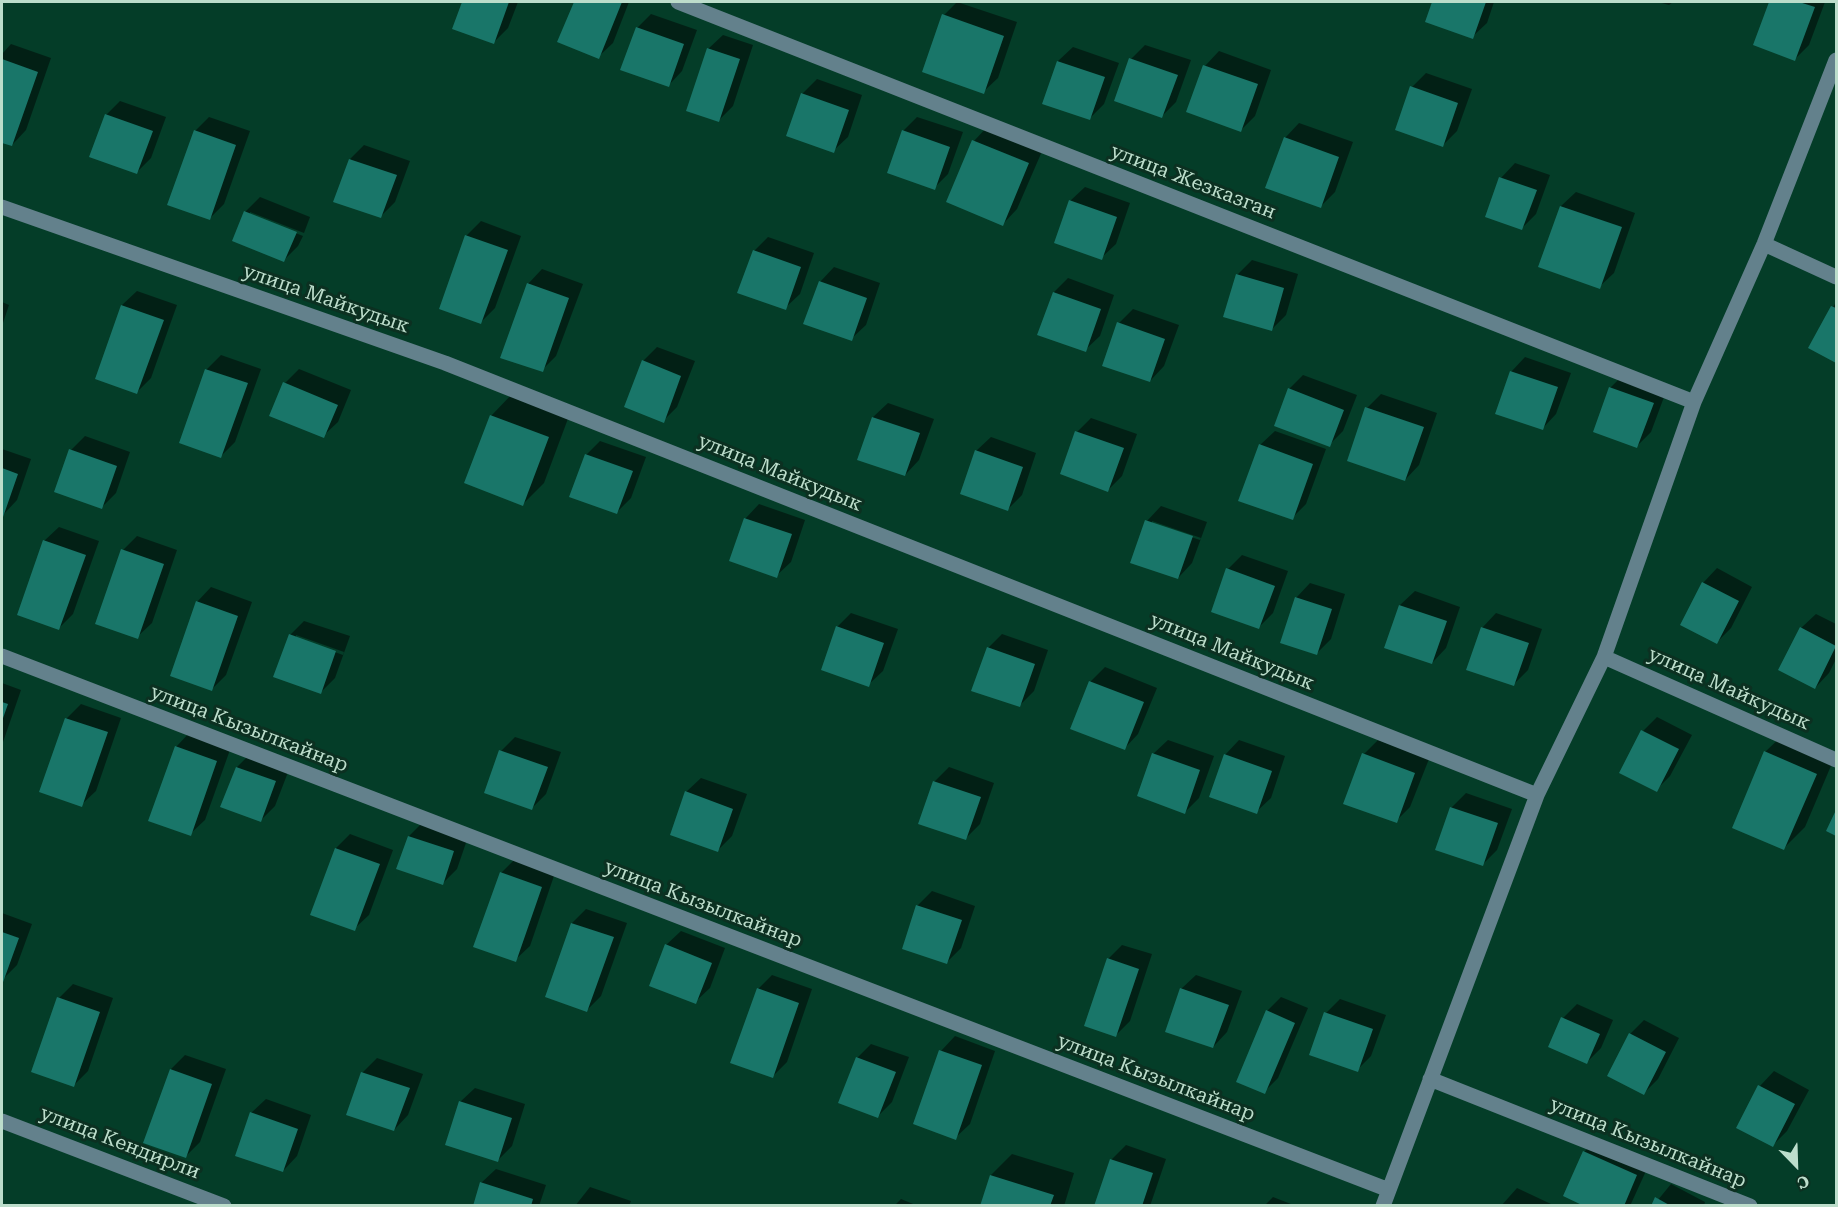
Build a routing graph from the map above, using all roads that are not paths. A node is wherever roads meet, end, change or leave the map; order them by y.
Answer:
1 (678, 2) edge
2 (1836, 60) edge
3 (2, 207) edge
4 (1764, 244) junction
5 (1836, 276) edge
6 (1694, 402) junction
7 (2, 656) edge
8 (1604, 657) junction
9 (1836, 760) edge
10 (1537, 795) junction
11 (1430, 1079) junction
12 (2, 1120) edge
13 (1389, 1191) junction
14 (224, 1206) edge
15 (1383, 1206) edge
16 (1750, 1206) edge

1 - 6 street, улица Жезказган
2 - 4 street
3 - 10 street, улица Майкудык
4 - 5 street
4 - 6 street
6 - 8 street
7 - 13 street, улица Кызылкайнар
8 - 9 street, улица Майкудык
8 - 10 street
10 - 11 street
11 - 13 street
11 - 16 street, улица Кызылкайнар
12 - 14 street, улица Кендирли
13 - 15 street

